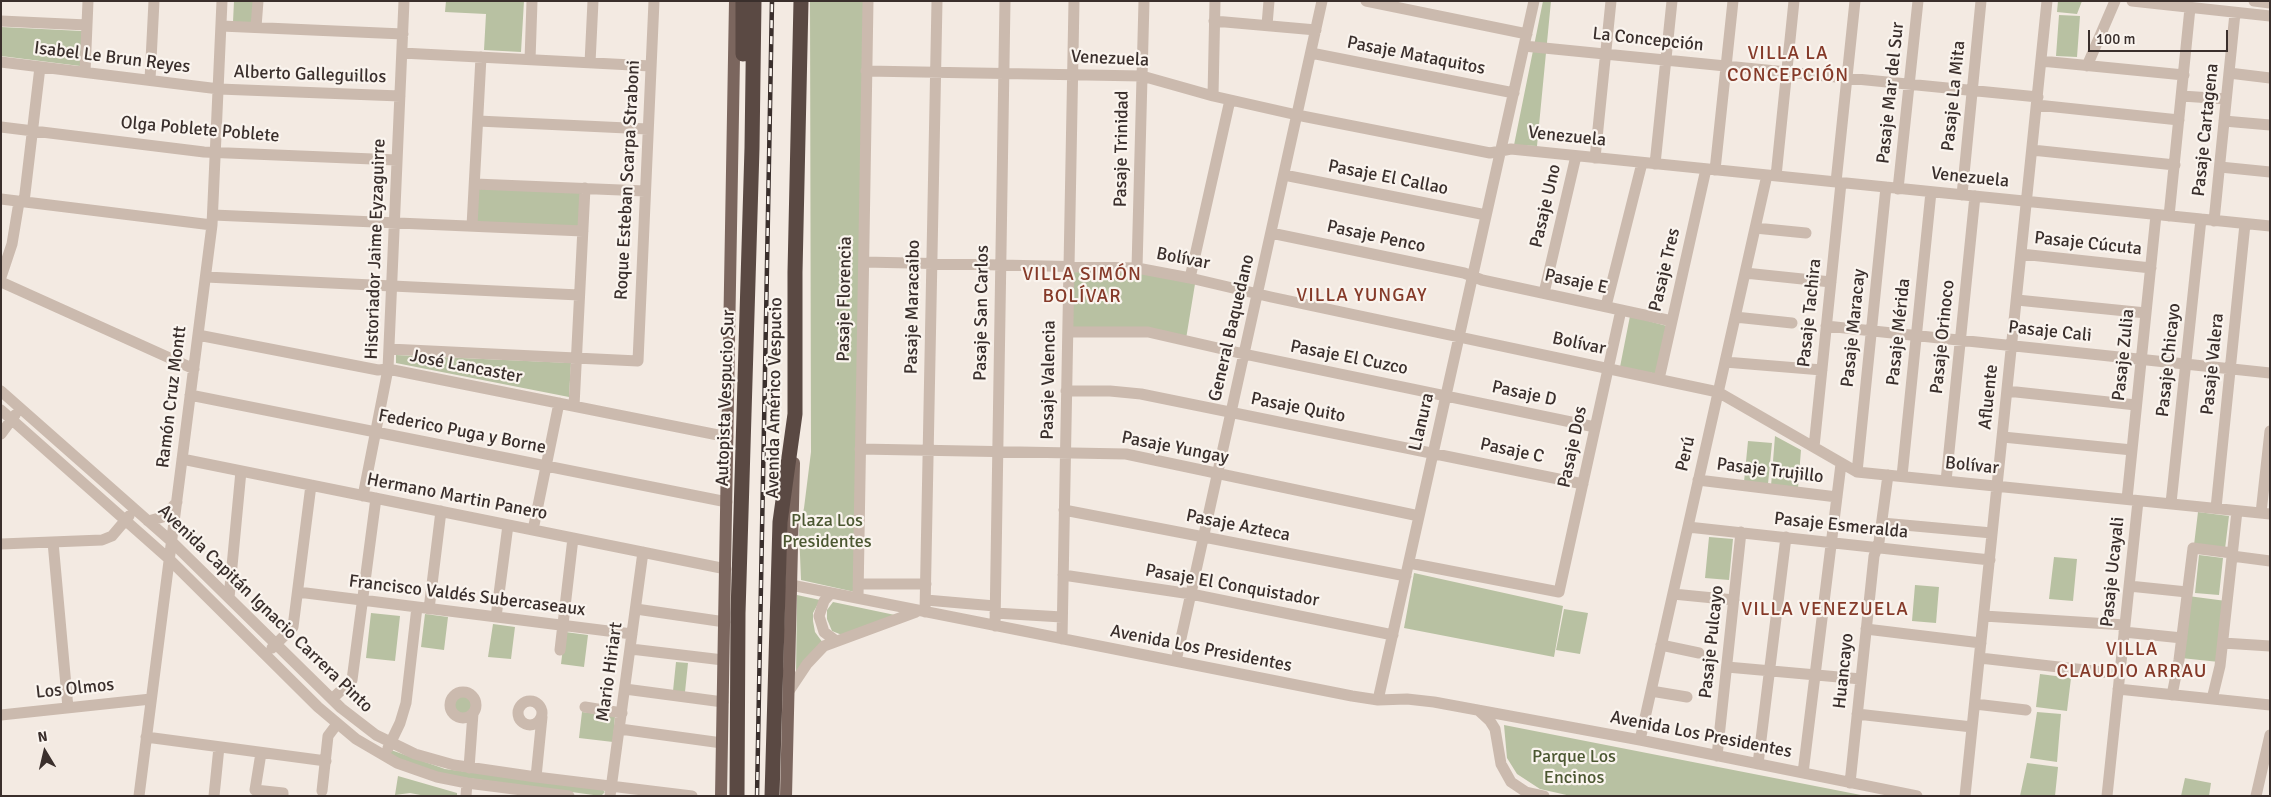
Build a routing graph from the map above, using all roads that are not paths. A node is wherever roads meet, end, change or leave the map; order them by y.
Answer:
1 (88, 1) edge
2 (154, 1) edge
3 (222, 1) edge
4 (258, 1) edge
5 (404, 1) edge
6 (532, 1) edge
7 (593, 1) edge
8 (654, 1) edge
9 (735, 1) edge
10 (743, 1) edge
11 (754, 1) edge
12 (801, 1) edge
13 (868, 1) edge
14 (936, 1) edge
15 (1005, 1) edge
16 (1074, 1) edge
17 (1144, 1) edge
18 (1214, 1) edge
19 (1269, 1) edge
20 (1322, 1) edge
21 (1366, 1) edge
22 (1534, 1) edge
23 (1611, 1) edge
24 (1672, 1) edge
25 (1733, 1) edge
26 (1794, 1) edge
27 (1855, 1) edge
28 (1918, 1) edge
29 (1981, 1) edge
30 (2047, 1) edge
31 (2115, 1) edge
32 (2132, 1) edge
33 (2254, 1) edge
34 (2270, 3) edge
35 (2190, 8) junction
36 (2235, 13) junction
37 (2270, 16) edge
38 (1, 21) edge
39 (1214, 21) junction
40 (87, 25) junction
41 (1267, 25) junction
42 (221, 26) junction
43 (256, 27) junction
44 (1316, 30) junction
45 (403, 34) junction
46 (1527, 34) junction
47 (1524, 46) junction
48 (402, 53) junction
49 (1311, 53) junction
50 (1606, 54) junction
51 (481, 57) junction
52 (530, 60) junction
53 (1666, 60) junction
54 (2041, 61) junction
55 (1, 62) edge
56 (590, 63) junction
57 (40, 66) junction
58 (651, 66) junction
59 (1726, 66) junction
60 (2087, 66) junction
61 (866, 70) junction
62 (85, 72) junction
63 (935, 72) junction
64 (1787, 72) junction
65 (1004, 73) junction
66 (2229, 73) junction
67 (1072, 74) junction
68 (1142, 76) junction
69 (2184, 76) junction
70 (1847, 78) junction
71 (2270, 78) edge
72 (150, 80) junction
73 (1909, 84) junction
74 (219, 88) junction
75 (1972, 90) junction
76 (1514, 93) junction
77 (400, 96) junction
78 (1213, 96) junction
79 (2182, 96) junction
80 (2226, 99) junction
81 (1230, 100) junction
82 (2037, 101) junction
83 (1297, 115) junction
84 (2179, 120) junction
85 (2224, 120) junction
86 (478, 121) junction
87 (2270, 125) edge
88 (1, 127) edge
89 (648, 129) junction
90 (33, 131) junction
91 (752, 148) junction
92 (2032, 150) junction
93 (1501, 151) junction
94 (216, 152) junction
95 (1576, 156) junction
96 (1595, 158) junction
97 (397, 160) junction
98 (1642, 163) junction
99 (1655, 164) junction
100 (2174, 165) junction
101 (2220, 167) junction
102 (1710, 170) junction
103 (2270, 172) edge
104 (1284, 175) junction
105 (1772, 176) junction
106 (1838, 183) junction
107 (475, 184) junction
108 (1886, 187) junction
109 (585, 188) junction
110 (1898, 189) junction
111 (645, 191) junction
112 (1931, 192) junction
113 (1962, 195) junction
114 (1975, 196) junction
115 (1, 199) edge
116 (22, 202) junction
117 (2027, 202) junction
118 (1486, 215) junction
119 (2156, 215) junction
120 (2170, 216) junction
121 (213, 220) junction
122 (2201, 220) junction
123 (2214, 221) junction
124 (394, 222) junction
125 (2245, 224) junction
126 (472, 226) junction
127 (2270, 226) edge
128 (1755, 228) junction
129 (582, 231) junction
130 (1271, 233) junction
131 (1806, 233) dead end
132 (2021, 254) junction
133 (864, 262) junction
134 (932, 264) junction
135 (1000, 265) junction
136 (1069, 266) junction
137 (1137, 268) junction
138 (2151, 268) junction
139 (1745, 273) junction
140 (1473, 276) junction
141 (1, 277) edge
142 (206, 277) junction
143 (1190, 278) junction
144 (1, 282) edge
145 (1831, 282) junction
146 (392, 286) junction
147 (1258, 293) junction
148 (1544, 293) junction
149 (579, 295) junction
150 (2016, 300) junction
151 (1606, 306) junction
152 (1621, 310) junction
153 (2146, 313) junction
154 (1735, 318) junction
155 (1672, 321) junction
156 (1792, 323) dead end
157 (1826, 326) junction
158 (1871, 331) junction
159 (1068, 332) junction
160 (198, 334) junction
161 (1460, 336) junction
162 (1916, 336) junction
163 (1961, 340) junction
164 (2012, 346) junction
165 (389, 350) junction
166 (1244, 354) junction
167 (576, 359) junction
168 (2141, 359) junction
169 (638, 361) joint
170 (1725, 362) junction
171 (2186, 364) junction
172 (1608, 368) junction
173 (194, 369) junction
174 (388, 369) junction
175 (2230, 369) junction
176 (1822, 370) junction
177 (2270, 373) edge
178 (1659, 379) junction
179 (1, 391) edge
180 (1066, 391) junction
181 (2007, 391) junction
182 (1718, 392) junction
183 (190, 395) junction
184 (1446, 396) junction
185 (559, 403) junction
186 (2136, 405) junction
187 (574, 406) junction
188 (20, 408) junction
189 (1, 410) edge
190 (1231, 413) junction
191 (795, 414) junction
192 (12, 420) junction
193 (1595, 427) junction
194 (2270, 431) edge
195 (376, 432) junction
196 (1, 434) edge
197 (2002, 436) junction
198 (728, 437) junction
199 (1814, 447) junction
200 (860, 449) junction
201 (928, 450) junction
202 (2132, 450) junction
203 (997, 451) junction
204 (1065, 452) junction
205 (1434, 453) junction
206 (182, 459) junction
207 (1841, 464) junction
208 (546, 466) junction
209 (241, 471) junction
210 (1857, 472) junction
211 (1217, 474) junction
212 (1888, 475) junction
213 (1902, 476) junction
214 (1698, 480) junction
215 (1946, 481) junction
216 (1582, 484) junction
217 (311, 485) junction
218 (1997, 486) junction
219 (363, 496) junction
220 (1837, 497) junction
221 (376, 498) junction
222 (2133, 500) junction
223 (177, 502) junction
224 (727, 502) junction
225 (2172, 503) junction
226 (2216, 508) junction
227 (135, 509) junction
228 (1064, 510) junction
229 (2237, 511) junction
230 (441, 512) junction
231 (2266, 513) edge
232 (1420, 516) junction
233 (126, 520) junction
234 (148, 521) junction
235 (1882, 522) junction
236 (508, 525) junction
237 (1688, 527) junction
238 (533, 530) junction
239 (1741, 532) junction
240 (1992, 533) junction
241 (1204, 537) junction
242 (1786, 537) junction
243 (573, 538) junction
244 (1832, 541) junction
245 (53, 542) junction
246 (172, 542) junction
247 (1, 544) edge
248 (1876, 546) junction
249 (644, 552) junction
250 (2232, 555) junction
251 (169, 559) junction
252 (1990, 560) junction
253 (2270, 561) edge
254 (1409, 563) junction
255 (726, 569) junction
256 (1063, 575) junction
257 (1406, 576) junction
258 (859, 584) junction
259 (926, 584) junction
260 (791, 585) junction
261 (2129, 586) junction
262 (298, 592) junction
263 (2187, 592) junction
264 (831, 593) junction
265 (1191, 594) junction
266 (1672, 594) junction
267 (229, 598) junction
268 (858, 598) junction
269 (362, 600) junction
270 (926, 600) junction
271 (1734, 600) junction
272 (423, 608) junction
273 (636, 609) junction
274 (995, 610) junction
275 (922, 612) junction
276 (1984, 616) junction
277 (496, 617) junction
278 (1062, 617) junction
279 (724, 622) junction
280 (563, 626) junction
281 (994, 626) junction
282 (2125, 628) junction
283 (1866, 629) junction
284 (632, 634) junction
285 (1393, 635) junction
286 (2182, 638) junction
287 (1062, 639) junction
288 (836, 641) junction
289 (1981, 643) junction
290 (2223, 643) junction
291 (276, 644) junction
292 (1661, 645) junction
293 (2270, 646) edge
294 (631, 649) junction
295 (560, 650) dead end
296 (1699, 653) dead end
297 (265, 655) junction
298 (1980, 658) junction
299 (723, 660) junction
300 (1176, 661) junction
301 (1727, 667) junction
302 (1769, 672) junction
303 (2120, 674) junction
304 (1815, 675) junction
305 (1861, 680) junction
306 (625, 689) junction
307 (2118, 689) junction
308 (789, 691) junction
309 (1651, 691) junction
310 (2172, 695) junction
311 (1687, 697) dead end
312 (151, 699) junction
313 (332, 699) junction
314 (2212, 699) junction
315 (1378, 700) junction
316 (722, 702) junction
317 (1975, 704) junction
318 (2270, 705) edge
319 (585, 707) dead end
320 (68, 708) junction
321 (1478, 710) junction
322 (2026, 710) dead end
323 (473, 713) dead end
324 (622, 713) junction
325 (1, 714) edge
326 (1857, 714) junction
327 (542, 717) dead end
328 (337, 724) junction
329 (1972, 727) junction
330 (620, 729) junction
331 (2270, 735) edge
332 (146, 737) junction
333 (1640, 740) junction
334 (391, 743) junction
335 (722, 743) junction
336 (220, 747) junction
337 (261, 752) junction
338 (384, 756) junction
339 (1717, 756) junction
340 (326, 762) junction
341 (1758, 764) junction
342 (469, 768) junction
343 (1804, 773) junction
344 (536, 777) junction
345 (1850, 782) junction
346 (467, 783) junction
347 (322, 791) dead end
348 (611, 791) edge
349 (139, 796) edge
350 (214, 796) edge
351 (283, 796) edge
352 (466, 796) edge
353 (570, 796) edge
354 (692, 796) edge
355 (721, 796) edge
356 (737, 796) edge
357 (772, 796) edge
358 (786, 796) edge
359 (1544, 796) edge
360 (1917, 796) edge
361 (1965, 796) edge
362 (2107, 796) edge
363 (2256, 796) edge

1 - 40 street
2 - 72 street
3 - 42 street, Ramón Cruz Montt
4 - 43 street
5 - 45 street, Historiador Jaime Eyzaguirre
6 - 52 street
7 - 56 street
8 - 58 street, Roque Esteban Scarpa Straboni
9 - 198 main road
10 - 91 highway
11 - 91 highway, Autopista Vespucio Sur
12 - 191 highway, Avenida Américo Vespucio
13 - 61 street, Pasaje Florencia
14 - 63 street, Pasaje Maracaibo
15 - 65 street, Pasaje San Carlos
16 - 67 street, Pasaje Valencia
17 - 68 street, Pasaje Trinidad
18 - 39 street
19 - 41 street
20 - 44 street, General Baquedano
21 - 46 street
22 - 46 street, Llanura
23 - 50 street
24 - 53 street
25 - 59 street, Pasaje Tres
26 - 64 street, Perú
27 - 70 street, Pasaje Tachira
28 - 73 street, Pasaje Mar del Sur
29 - 75 street, Pasaje La Mita
30 - 54 street, Afluente
31 - 60 street
32 - 35 street
33 - 34 street
35 - 36 street
35 - 69 street
36 - 37 street
36 - 66 street, Pasaje Cartagena
38 - 40 street
39 - 41 street
39 - 78 street
40 - 62 street
41 - 44 street
42 - 43 street
42 - 74 street, Ramón Cruz Montt
43 - 45 street
44 - 49 street, General Baquedano
45 - 48 street, Historiador Jaime Eyzaguirre
46 - 47 street, Llanura
47 - 50 street, La Concepción
47 - 76 street, Llanura
48 - 51 street
48 - 77 street, Historiador Jaime Eyzaguirre
49 - 76 street, Pasaje Mataquitos
49 - 83 street, General Baquedano
50 - 53 street, La Concepción
50 - 96 street
51 - 52 street
51 - 86 street
52 - 56 street
53 - 59 street, La Concepción
53 - 99 street
54 - 60 street
54 - 82 street, Afluente
55 - 57 street, Isabel Le Brun Reyes
56 - 58 street
57 - 62 street, Isabel Le Brun Reyes
57 - 90 street
58 - 89 street, Roque Esteban Scarpa Straboni
59 - 64 street, La Concepción
59 - 102 street, Pasaje Tres
60 - 69 street
61 - 63 street, Venezuela
61 - 133 street, Pasaje Florencia
62 - 72 street, Isabel Le Brun Reyes
63 - 65 street, Venezuela
63 - 134 street, Pasaje Maracaibo
64 - 70 street, La Concepción
64 - 105 street, Perú
65 - 67 street, Venezuela
65 - 135 street, Pasaje San Carlos
66 - 71 street
66 - 80 street, Pasaje Cartagena
67 - 68 street, Venezuela
67 - 136 street, Pasaje Valencia
68 - 78 street, Venezuela
68 - 137 street, Pasaje Trinidad
69 - 79 street
70 - 73 street, La Concepción
70 - 106 street, Pasaje Tachira
72 - 74 street, Isabel Le Brun Reyes
73 - 75 street, La Concepción
73 - 110 street, Pasaje Mar del Sur
74 - 77 street, Alberto Galleguillos
74 - 94 street, Ramón Cruz Montt
75 - 82 street, La Concepción
75 - 113 street, Pasaje La Mita
76 - 93 street, Llanura
77 - 97 street, Historiador Jaime Eyzaguirre
78 - 81 street, Venezuela
79 - 80 street
79 - 84 street
80 - 85 street, Pasaje Cartagena
81 - 83 street, Venezuela
81 - 143 street
82 - 84 street, La Concepción
82 - 92 street, Afluente
83 - 93 street, Venezuela
83 - 104 street, General Baquedano
84 - 100 street
85 - 87 street
85 - 101 street, Pasaje Cartagena
86 - 89 street
86 - 107 street
88 - 90 street, Olga Poblete Poblete
89 - 111 street, Roque Esteban Scarpa Straboni
90 - 94 street, Olga Poblete Poblete
90 - 116 street
91 - 356 highway, Autopista Vespucio Sur
92 - 100 street
92 - 117 street, Afluente
93 - 95 street, Venezuela
93 - 118 street, Llanura
94 - 97 street, Olga Poblete Poblete
94 - 121 street, Ramón Cruz Montt
95 - 96 street, Venezuela
95 - 148 street, Pasaje Uno
96 - 98 street, Venezuela
97 - 124 street, Historiador Jaime Eyzaguirre
98 - 99 street, Venezuela
98 - 151 street
99 - 102 street, Venezuela
100 - 120 street
101 - 103 street
101 - 123 street, Pasaje Cartagena
102 - 105 street, Venezuela
102 - 155 street, Pasaje Tres
104 - 118 street, Pasaje El Callao
104 - 130 street, General Baquedano
105 - 106 street, Venezuela
105 - 128 street, Perú
106 - 108 street, Venezuela
106 - 145 street, Pasaje Tachira
107 - 109 street
107 - 126 street
108 - 110 street, Venezuela
108 - 158 street, Pasaje Maracay
109 - 111 street
109 - 129 street
110 - 112 street, Venezuela
111 - 169 street, Roque Esteban Scarpa Straboni
112 - 113 street, Venezuela
112 - 162 street, Pasaje Mérida
113 - 114 street, Venezuela
114 - 117 street, Venezuela
114 - 163 street, Pasaje Orinoco
115 - 116 street
116 - 121 street
116 - 141 street
117 - 119 street, Venezuela
117 - 132 street, Afluente
118 - 140 street, Llanura
119 - 120 street, Venezuela
119 - 138 street, Pasaje Zulia
120 - 122 street, Venezuela
121 - 124 street
121 - 142 street, Ramón Cruz Montt
122 - 123 street, Venezuela
122 - 171 street, Pasaje Chicayo
123 - 125 street, Venezuela
124 - 126 street
124 - 146 street, Historiador Jaime Eyzaguirre
125 - 127 street, Venezuela
125 - 175 street, Pasaje Valera
126 - 129 street
128 - 131 street
128 - 139 street, Perú
129 - 149 street
130 - 140 street, Pasaje Penco
130 - 147 street, General Baquedano
132 - 138 street, Pasaje Cúcuta
132 - 150 street, Afluente
133 - 134 street, Bolívar
133 - 200 street, Pasaje Florencia
134 - 135 street, Bolívar
134 - 201 street, Pasaje Maracaibo
135 - 136 street, Bolívar
135 - 203 street, Pasaje San Carlos
136 - 137 street, Bolívar
136 - 159 street, Pasaje Valencia
137 - 143 street, Bolívar
138 - 153 street, Pasaje Zulia
139 - 145 street
139 - 154 street, Perú
140 - 148 street, Pasaje E
140 - 161 street, Llanura
142 - 146 street
142 - 160 street, Ramón Cruz Montt
143 - 147 street, Bolívar
144 - 173 street
145 - 157 street, Pasaje Tachira
146 - 149 street
146 - 165 street, Historiador Jaime Eyzaguirre
147 - 161 street, Bolívar
147 - 166 street, General Baquedano
148 - 151 street, Pasaje E
149 - 167 street
150 - 153 street
150 - 164 street, Afluente
151 - 152 street, Pasaje E
152 - 155 street, Pasaje E
152 - 172 street, Pasaje Dos
153 - 168 street, Pasaje Zulia
154 - 156 street
154 - 170 street, Perú
155 - 178 street, Pasaje Tres
157 - 158 street, Pasaje Cali
157 - 176 street, Pasaje Tachira
158 - 162 street, Pasaje Cali
158 - 210 street, Pasaje Maracay
159 - 166 street, Pasaje El Cuzco
159 - 180 street, Pasaje Valencia
160 - 173 street, Ramón Cruz Montt
160 - 174 street, José Lancaster
161 - 172 street, Bolívar
161 - 184 street, Llanura
162 - 163 street, Pasaje Cali
162 - 213 street, Pasaje Mérida
163 - 164 street, Pasaje Cali
163 - 215 street, Pasaje Orinoco
164 - 168 street, Pasaje Cali
164 - 181 street, Afluente
165 - 167 street, José Lancaster
165 - 174 street, Historiador Jaime Eyzaguirre
166 - 184 street, Pasaje El Cuzco
166 - 190 street, General Baquedano
167 - 169 street, José Lancaster
167 - 187 street
168 - 171 street, Pasaje Cali
168 - 186 street, Pasaje Zulia
170 - 176 street
170 - 182 street, Perú
171 - 175 street, Pasaje Cali
171 - 225 street, Pasaje Chicayo
172 - 178 street, Bolívar
172 - 193 street, Pasaje Dos
173 - 183 street, Ramón Cruz Montt
174 - 185 street, José Lancaster
174 - 195 street, Historiador Jaime Eyzaguirre
175 - 177 street, Pasaje Cali
175 - 226 street, Pasaje Valera
176 - 199 street, Pasaje Tachira
178 - 182 street, Bolívar
179 - 188 street, Avenida Capitán Ignacio Carrera Pinto
180 - 190 street, Pasaje Quito
180 - 204 street, Pasaje Valencia
181 - 186 street
181 - 197 street, Afluente
182 - 199 street, Bolívar
182 - 214 street, Perú
183 - 195 street, Federico Puga y Borne
183 - 206 street, Ramón Cruz Montt
184 - 193 street, Pasaje D
184 - 205 street, Llanura
185 - 187 street, José Lancaster
185 - 208 street
186 - 202 street, Pasaje Zulia
187 - 198 street, José Lancaster
188 - 192 street
188 - 227 street, Avenida Capitán Ignacio Carrera Pinto
189 - 192 street, Avenida Capitán Ignacio Carrera Pinto
190 - 205 street, Pasaje Quito
190 - 211 street, General Baquedano
191 - 260 main road, Avenida Américo Vespucio
191 - 357 highway
192 - 196 street
192 - 233 street, Avenida Capitán Ignacio Carrera Pinto
193 - 216 street, Pasaje Dos
194 - 231 street
195 - 208 street, Federico Puga y Borne
195 - 219 street, Historiador Jaime Eyzaguirre
197 - 202 street
197 - 218 street, Afluente
198 - 224 main road
199 - 207 street, Bolívar
200 - 201 street, Pasaje Yungay
200 - 258 street, Pasaje Florencia
201 - 203 street, Pasaje Yungay
201 - 259 street, Pasaje Maracaibo
202 - 222 street, Pasaje Zulia
203 - 204 street, Pasaje Yungay
203 - 274 street, Pasaje San Carlos
204 - 211 street, Pasaje Yungay
204 - 228 street, Pasaje Valencia
205 - 216 street, Pasaje C
205 - 232 street, Llanura
206 - 209 street, Hermano Martin Panero
206 - 223 street, Ramón Cruz Montt
207 - 210 street, Bolívar
207 - 220 street
208 - 224 street, Federico Puga y Borne
208 - 238 street
209 - 217 street, Hermano Martin Panero
209 - 267 street
210 - 212 street, Bolívar
211 - 232 street, Pasaje Yungay
211 - 241 street, General Baquedano
212 - 213 street, Bolívar
212 - 235 street, Huancayo
213 - 215 street, Bolívar
214 - 220 street, Pasaje Trujillo
214 - 237 street, Perú
215 - 218 street, Bolívar
216 - 254 street, Pasaje Dos
217 - 219 street, Hermano Martin Panero
217 - 262 street
218 - 222 street, Bolívar
218 - 240 street, Afluente
219 - 221 street, Hermano Martin Panero
220 - 244 street
221 - 230 street, Hermano Martin Panero
221 - 269 street
222 - 225 street, Bolívar
222 - 261 street, Pasaje Ucayali
223 - 234 street
223 - 246 street, Ramón Cruz Montt
224 - 255 main road
225 - 226 street, Bolívar
226 - 229 street, Bolívar
227 - 233 street
227 - 234 street, Avenida Capitán Ignacio Carrera Pinto
228 - 241 street, Pasaje Azteca
228 - 256 street, Pasaje Valencia
229 - 231 street, Bolívar
229 - 250 street
230 - 236 street, Hermano Martin Panero
230 - 272 street
232 - 254 street, Llanura
233 - 245 street
233 - 251 street, Avenida Capitán Ignacio Carrera Pinto
234 - 246 street, Avenida Capitán Ignacio Carrera Pinto
235 - 240 street
235 - 248 street, Huancayo
236 - 238 street, Hermano Martin Panero
236 - 277 street
237 - 239 street, Pasaje Esmeralda
237 - 266 street, Perú
238 - 243 street, Hermano Martin Panero
239 - 242 street, Pasaje Esmeralda
239 - 271 street, Pasaje Pulcayo
240 - 252 street, Afluente
241 - 257 street, Pasaje Azteca
241 - 265 street, General Baquedano
242 - 244 street, Pasaje Esmeralda
242 - 302 street
243 - 249 street, Hermano Martin Panero
243 - 280 street
244 - 248 street, Pasaje Esmeralda
244 - 304 street
245 - 247 street
245 - 320 street
246 - 251 street, Ramón Cruz Montt
246 - 267 street, Avenida Capitán Ignacio Carrera Pinto
248 - 252 street, Pasaje Esmeralda
248 - 283 street, Huancayo
249 - 255 street, Hermano Martin Panero
249 - 273 street, Mario Hiriart
250 - 253 street
250 - 263 street
250 - 290 street
251 - 297 street, Avenida Capitán Ignacio Carrera Pinto
251 - 312 street, Ramón Cruz Montt
252 - 276 street, Afluente
254 - 257 street, Llanura
255 - 279 main road
256 - 265 street, Pasaje El Conquistador
256 - 278 street, Pasaje Valencia
257 - 285 street, Llanura
258 - 259 street
258 - 268 street, Pasaje Florencia
259 - 270 street, Pasaje Maracaibo
260 - 264 street, Avenida Los Presidentes
260 - 308 main road, Avenida Américo Vespucio
261 - 263 street
261 - 282 street, Pasaje Ucayali
262 - 269 street, Francisco Valdés Subercaseaux
262 - 291 street
263 - 286 street
264 - 268 street, Avenida Los Presidentes
264 - 288 street
265 - 285 street, Pasaje El Conquistador
265 - 300 street, General Baquedano
266 - 271 street
266 - 292 street, Perú
267 - 291 street, Avenida Capitán Ignacio Carrera Pinto
268 - 275 street, Avenida Los Presidentes
269 - 272 street, Francisco Valdés Subercaseaux
269 - 313 street
270 - 274 street
270 - 275 street, Pasaje Maracaibo
271 - 301 street, Pasaje Pulcayo
272 - 277 street, Francisco Valdés Subercaseaux
272 - 334 street
273 - 279 street
273 - 284 street, Mario Hiriart
274 - 278 street
274 - 281 street, Pasaje San Carlos
275 - 281 street, Avenida Los Presidentes
275 - 288 street
276 - 282 street
276 - 289 street, Afluente
277 - 280 street, Francisco Valdés Subercaseaux
278 - 287 street, Pasaje Valencia
279 - 299 main road
280 - 284 street, Francisco Valdés Subercaseaux
280 - 295 street
281 - 287 street, Avenida Los Presidentes
282 - 286 street
282 - 303 street, Pasaje Ucayali
283 - 289 street
283 - 305 street, Huancayo
284 - 294 street, Mario Hiriart
285 - 315 street, Llanura
286 - 310 street
287 - 300 street, Avenida Los Presidentes
288 - 308 street
289 - 298 street, Afluente
290 - 293 street
290 - 314 street
291 - 297 street
291 - 313 street, Avenida Capitán Ignacio Carrera Pinto
292 - 296 street
292 - 309 street, Perú
294 - 299 street
294 - 306 street, Mario Hiriart
297 - 328 street, Avenida Capitán Ignacio Carrera Pinto
298 - 303 street
298 - 317 street, Afluente
299 - 316 main road
300 - 315 street, Avenida Los Presidentes
301 - 302 street
301 - 339 street, Pasaje Pulcayo
302 - 304 street
302 - 341 street
303 - 307 street, Pasaje Ucayali
304 - 305 street
304 - 343 street
305 - 326 street, Huancayo
306 - 316 street
306 - 324 street, Mario Hiriart
307 - 310 street
307 - 362 street, Pasaje Ucayali
308 - 358 main road, Avenida Américo Vespucio
309 - 311 street
309 - 333 street, Perú
310 - 314 street
312 - 320 street, Los Olmos
312 - 332 street, Ramón Cruz Montt
313 - 334 street, Avenida Capitán Ignacio Carrera Pinto
314 - 318 street
315 - 321 street, Avenida Los Presidentes
316 - 335 main road
317 - 322 street
317 - 329 street, Afluente
319 - 324 street
320 - 325 street, Los Olmos
321 - 333 street, Avenida Los Presidentes
321 - 359 street
323 - 342 street
324 - 330 street, Mario Hiriart
326 - 329 street
326 - 345 street, Huancayo
327 - 344 street
328 - 338 street, Avenida Capitán Ignacio Carrera Pinto
328 - 340 street
329 - 361 street, Afluente
330 - 335 street
330 - 348 street, Mario Hiriart
331 - 363 street
332 - 336 street
332 - 349 street, Ramón Cruz Montt
333 - 339 street, Avenida Los Presidentes
334 - 338 street
334 - 342 street, Avenida Capitán Ignacio Carrera Pinto
335 - 355 main road
336 - 337 street
336 - 350 street
337 - 340 street
337 - 351 street
338 - 346 street, Avenida Capitán Ignacio Carrera Pinto
339 - 341 street, Avenida Los Presidentes
340 - 347 street
341 - 343 street, Avenida Los Presidentes
342 - 344 street, Avenida Capitán Ignacio Carrera Pinto
343 - 345 street, Avenida Los Presidentes
344 - 348 street, Avenida Capitán Ignacio Carrera Pinto
345 - 360 street, Avenida Los Presidentes
346 - 352 street
346 - 353 street, Avenida Capitán Ignacio Carrera Pinto
348 - 354 street, Avenida Capitán Ignacio Carrera Pinto

